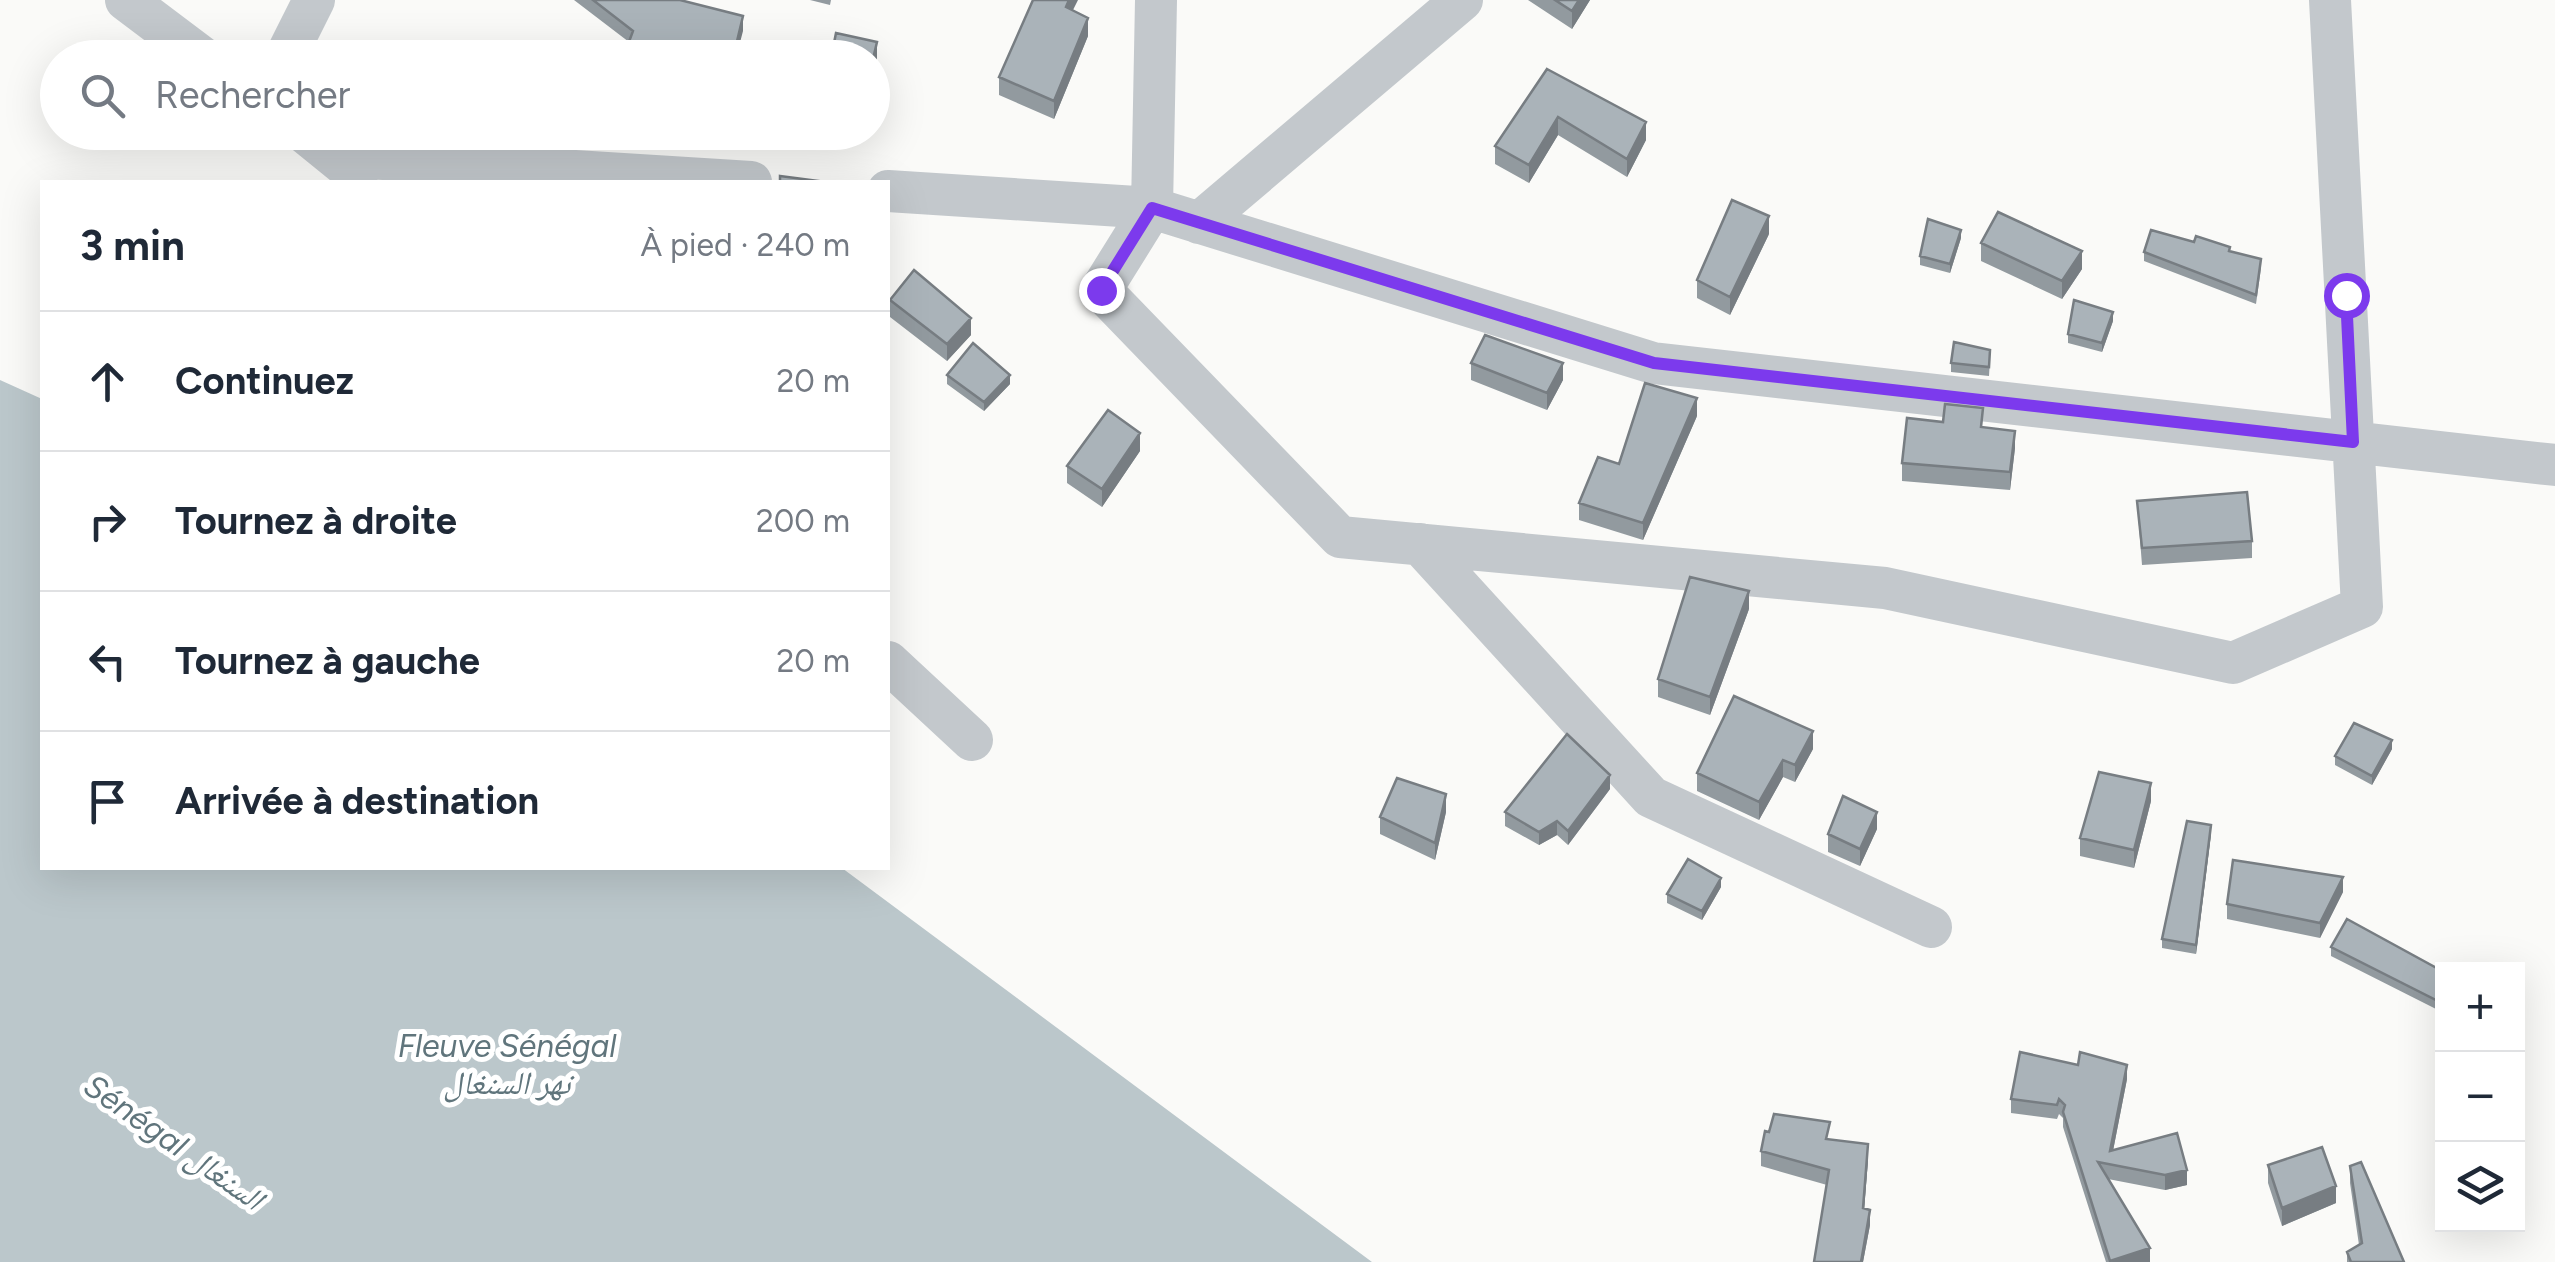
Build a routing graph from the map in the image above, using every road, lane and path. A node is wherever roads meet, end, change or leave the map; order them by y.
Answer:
1 (126, 0) edge
2 (314, 0) edge
3 (1156, 0) edge
4 (1462, 0) edge
5 (2330, 0) edge
6 (180, 40) edge
7 (294, 40) edge
8 (335, 157) edge
9 (718, 180) edge
10 (890, 191) edge
11 (1152, 208) junction
12 (1199, 222) junction
13 (2353, 442) junction
14 (2555, 465) edge
15 (1420, 544) junction
16 (890, 664) edge
17 (972, 740) dead end
18 (1931, 927) dead end

1 - 6 street
2 - 7 street
3 - 11 street
4 - 12 street
5 - 13 street
8 - 9 street
10 - 11 street
11 - 12 street
11 - 15 street
12 - 13 street
13 - 14 street
13 - 15 street
15 - 18 street
16 - 17 street

